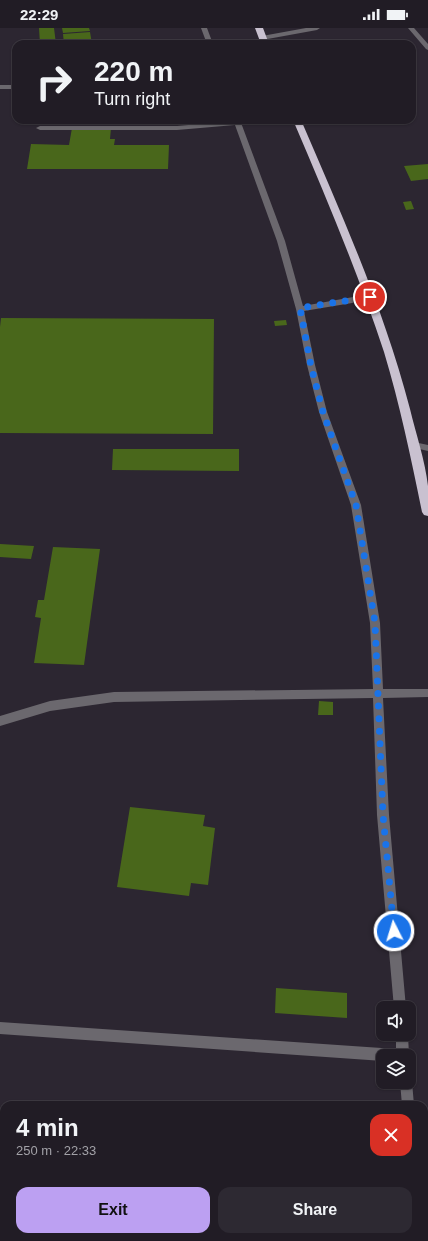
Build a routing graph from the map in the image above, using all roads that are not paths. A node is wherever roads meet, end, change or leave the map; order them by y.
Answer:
1 (204, 28) edge
2 (259, 28) edge
3 (317, 28) edge
4 (411, 28) edge
5 (208, 40) edge
6 (264, 40) edge
7 (268, 40) edge
8 (428, 48) edge
9 (0, 87) edge
10 (12, 87) edge
11 (218, 124) edge
12 (239, 124) edge
13 (299, 124) edge
14 (40, 128) dead end
15 (370, 297) junction
16 (300, 308) junction
17 (414, 445) junction
18 (428, 448) edge
19 (428, 512) edge
20 (428, 693) edge
21 (377, 694) junction
22 (0, 721) edge
23 (399, 1001) edge
24 (0, 1028) edge
25 (376, 1054) edge
26 (407, 1089) edge
27 (408, 1101) edge

1 - 5 street
2 - 6 highway
3 - 7 street
4 - 8 street
9 - 10 street
11 - 14 street
12 - 16 street
13 - 15 highway
15 - 16 street
15 - 17 highway
16 - 21 street
17 - 18 street
17 - 19 highway
20 - 21 street
21 - 22 street
21 - 23 street
24 - 25 street
26 - 27 street

